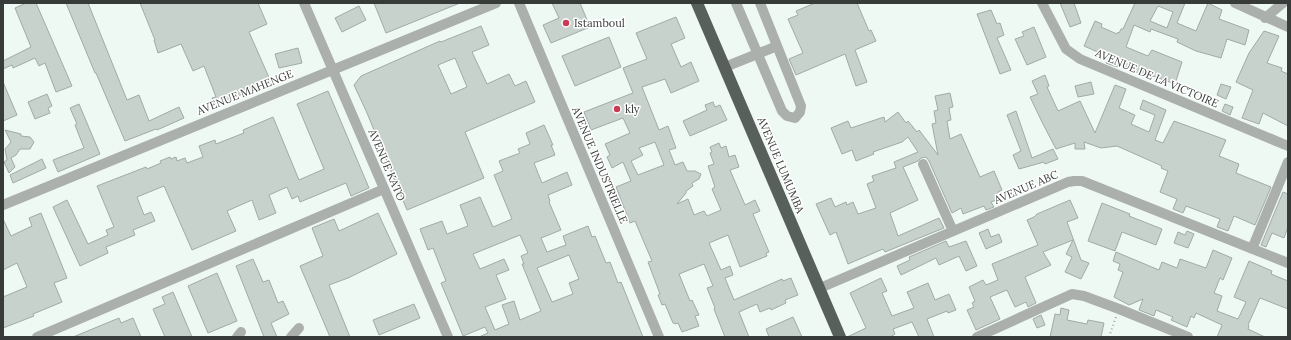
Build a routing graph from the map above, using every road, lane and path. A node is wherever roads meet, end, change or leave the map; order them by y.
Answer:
1 (304, 3) edge
2 (496, 3) edge
3 (519, 3) edge
4 (697, 3) edge
5 (736, 3) edge
6 (760, 3) edge
7 (1042, 3) edge
8 (1235, 3) edge
9 (1283, 3) edge
10 (1265, 18) junction
11 (1288, 27) edge
12 (777, 46) junction
13 (757, 53) junction
14 (725, 67) junction
15 (333, 70) junction
16 (1288, 146) edge
17 (1288, 162) edge
18 (923, 164) dead end
19 (384, 188) junction
20 (3, 205) edge
21 (953, 231) junction
22 (1252, 249) junction
23 (1288, 263) edge
24 (820, 288) junction
25 (1119, 309) junction
26 (298, 328) dead end
27 (38, 337) edge
28 (291, 337) edge
29 (448, 337) edge
30 (659, 337) edge
31 (840, 337) edge
32 (977, 337) edge
33 (1109, 337) edge
34 (1188, 337) edge

1 - 15 street, AVENUE KATO
2 - 15 street, AVENUE MAHENGE
3 - 30 street, AVENUE INDUSTRIELLE
4 - 14 highway, AVENUE LUMUMBA
5 - 13 street
6 - 12 street
7 - 16 street, AVENUE DE LA VICTOIRE
8 - 10 street
9 - 10 street
10 - 11 street
12 - 13 street
12 - 13 street
13 - 14 street
14 - 24 highway, AVENUE LUMUMBA
15 - 19 street, AVENUE KATO
15 - 20 street, AVENUE MAHENGE
17 - 22 street
18 - 21 street
19 - 27 street
19 - 29 street, AVENUE KATO
21 - 22 street, AVENUE ABC
21 - 24 street, AVENUE ABC
22 - 23 street, AVENUE ABC
24 - 31 highway, AVENUE LUMUMBA
25 - 32 street
25 - 33 path
25 - 34 street
26 - 28 street

